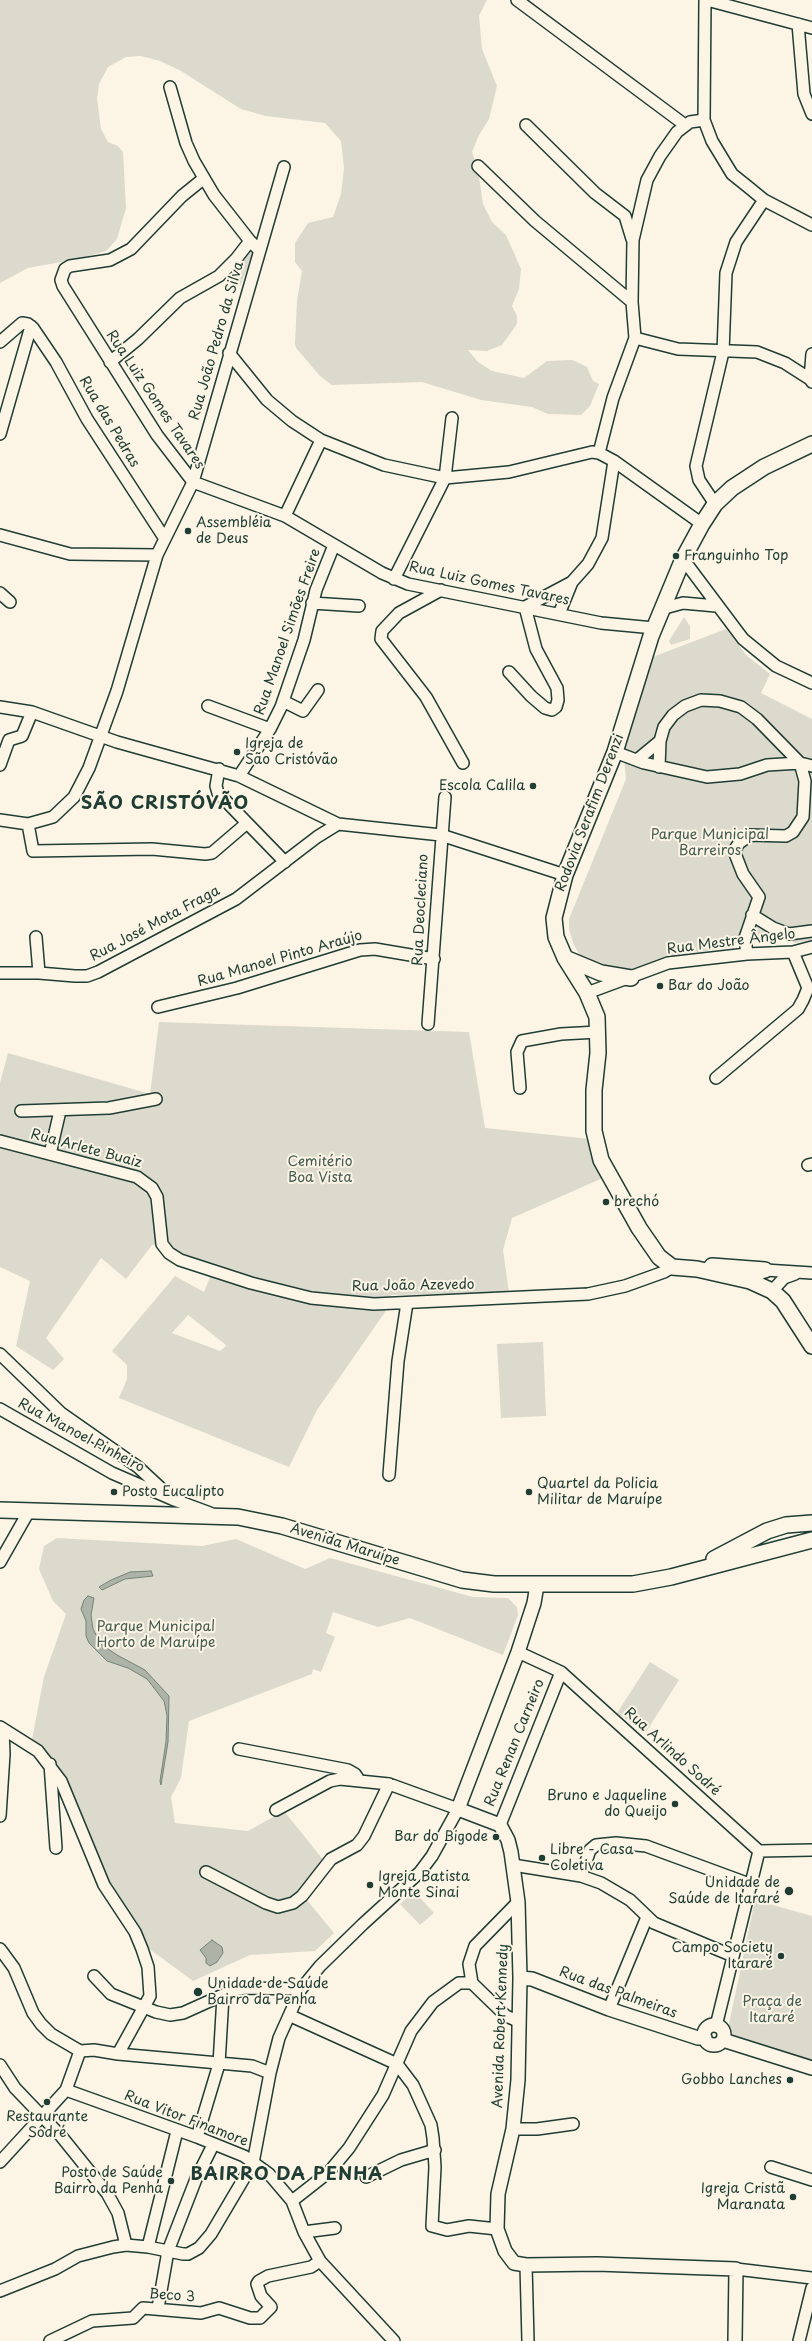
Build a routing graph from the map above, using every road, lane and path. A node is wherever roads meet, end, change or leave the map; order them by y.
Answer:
1 (517, 0) edge
2 (706, 0) edge
3 (798, 24) junction
4 (812, 28) edge
5 (170, 87) dead end
6 (812, 114) edge
7 (704, 120) junction
8 (526, 125) dead end
9 (685, 125) junction
10 (478, 166) dead end
11 (284, 167) dead end
12 (203, 179) junction
13 (764, 200) junction
14 (812, 225) edge
15 (633, 240) junction
16 (250, 241) junction
17 (259, 250) junction
18 (632, 302) junction
19 (28, 324) junction
20 (635, 338) junction
21 (0, 342) edge
22 (723, 352) junction
23 (230, 353) junction
24 (812, 354) edge
25 (110, 362) junction
26 (811, 381) edge
27 (452, 418) dead end
28 (0, 434) edge
29 (321, 440) junction
30 (812, 444) edge
31 (599, 453) junction
32 (614, 461) junction
33 (445, 478) junction
34 (193, 482) junction
35 (715, 504) junction
36 (285, 516) junction
37 (702, 524) junction
38 (0, 535) edge
39 (165, 539) junction
40 (334, 545) junction
41 (157, 555) junction
42 (683, 559) junction
43 (394, 579) junction
44 (572, 582) junction
45 (441, 590) junction
46 (0, 593) edge
47 (10, 602) dead end
48 (312, 603) junction
49 (359, 606) dead end
50 (716, 606) junction
51 (525, 607) junction
52 (661, 610) junction
53 (559, 614) junction
54 (654, 628) junction
55 (509, 672) dead end
56 (812, 684) edge
57 (318, 690) dead end
58 (283, 701) junction
59 (208, 706) dead end
60 (0, 707) edge
61 (32, 712) junction
62 (270, 729) junction
63 (101, 737) junction
64 (660, 741) junction
65 (615, 752) junction
66 (636, 760) junction
67 (463, 763) dead end
68 (800, 763) junction
69 (0, 765) edge
70 (812, 766) edge
71 (659, 767) junction
72 (219, 768) junction
73 (239, 776) junction
74 (445, 798) dead end
75 (0, 820) edge
76 (247, 823) junction
77 (28, 824) junction
78 (338, 824) junction
79 (441, 835) junction
80 (285, 862) junction
81 (565, 875) junction
82 (752, 915) junction
83 (812, 931) edge
84 (36, 937) dead end
85 (812, 947) edge
86 (793, 952) junction
87 (747, 954) junction
88 (565, 958) junction
89 (434, 959) junction
90 (0, 973) edge
91 (39, 973) junction
92 (631, 978) junction
93 (809, 983) edge
94 (587, 993) junction
95 (158, 1007) dead end
96 (428, 1024) dead end
97 (598, 1032) junction
98 (716, 1078) dead end
99 (520, 1088) dead end
100 (156, 1099) dead end
101 (21, 1111) dead end
102 (60, 1111) junction
103 (0, 1141) edge
104 (50, 1154) junction
105 (162, 1244) joint
106 (672, 1267) junction
107 (697, 1269) junction
108 (765, 1270) junction
109 (807, 1273) edge
110 (750, 1281) junction
111 (772, 1290) junction
112 (407, 1303) junction
113 (812, 1346) edge
114 (0, 1354) edge
115 (0, 1409) edge
116 (389, 1475) dead end
117 (172, 1499) junction
118 (0, 1510) edge
119 (29, 1511) junction
120 (215, 1514) junction
121 (812, 1523) edge
122 (812, 1540) edge
123 (0, 1562) edge
124 (688, 1572) junction
125 (537, 1585) junction
126 (518, 1652) junction
127 (561, 1672) junction
128 (2, 1728) edge
129 (239, 1749) dead end
130 (50, 1764) junction
131 (359, 1780) junction
132 (389, 1784) junction
133 (458, 1809) junction
134 (276, 1810) dead end
135 (0, 1816) edge
136 (500, 1825) junction
137 (56, 1848) dead end
138 (812, 1850) edge
139 (759, 1851) junction
140 (513, 1865) junction
141 (206, 1872) dead end
142 (581, 1876) junction
143 (752, 1885) junction
144 (518, 1902) junction
145 (647, 1917) junction
146 (0, 1949) edge
147 (734, 1956) junction
148 (94, 1976) dead end
149 (520, 1978) junction
150 (472, 1983) junction
151 (301, 1989) junction
152 (223, 1996) junction
153 (144, 2008) junction
154 (609, 2009) junction
155 (291, 2016) junction
156 (518, 2021) junction
157 (716, 2026) junction
158 (705, 2038) junction
159 (723, 2040) junction
160 (80, 2051) junction
161 (118, 2054) junction
162 (219, 2064) junction
163 (397, 2064) junction
164 (0, 2066) edge
165 (812, 2068) edge
166 (270, 2073) junction
167 (68, 2091) junction
168 (42, 2117) junction
169 (573, 2124) dead end
170 (513, 2128) junction
171 (177, 2131) junction
172 (197, 2137) junction
173 (213, 2145) junction
174 (435, 2150) junction
175 (0, 2162) edge
176 (253, 2163) junction
177 (771, 2167) dead end
178 (366, 2177) dead end
179 (812, 2180) edge
180 (292, 2201) junction
181 (335, 2228) dead end
182 (497, 2228) junction
183 (304, 2232) junction
184 (126, 2245) junction
185 (148, 2247) junction
186 (168, 2251) junction
187 (320, 2261) junction
188 (526, 2265) junction
189 (736, 2269) junction
190 (812, 2278) edge
191 (812, 2288) edge
192 (0, 2291) edge
193 (158, 2308) junction
194 (50, 2341) edge
195 (394, 2341) edge
196 (528, 2341) edge
197 (735, 2341) edge
198 (799, 2341) edge

1 - 9 street
2 - 3 street
2 - 7 street
3 - 4 street
3 - 6 street
5 - 12 street
7 - 9 street
7 - 13 street
8 - 15 street
9 - 15 street
10 - 18 street
11 - 17 street, Rua João Pedro da Silva
12 - 16 street
12 - 25 street, Rua Luiz Gomes Tavares
13 - 14 street
13 - 22 street
15 - 18 street
16 - 17 street
16 - 25 street
17 - 23 street, Rua João Pedro da Silva
18 - 20 street
19 - 21 street
19 - 28 street
19 - 39 street, Rua das Pedras
20 - 22 street
20 - 31 street
22 - 26 street
22 - 35 street
23 - 29 street
23 - 34 street, Rua João Pedro da Silva
24 - 26 street
25 - 34 street, Rua Luiz Gomes Tavares
27 - 33 street
29 - 33 street
29 - 36 street
30 - 35 main road, Rodovia Serafim Derenzi
31 - 32 street
31 - 33 street
32 - 37 street
32 - 44 street
33 - 43 street
34 - 36 street, Rua Luiz Gomes Tavares
34 - 39 street, Rua João Pedro da Silva
35 - 37 main road, Rodovia Serafim Derenzi
36 - 40 street, Rua Luiz Gomes Tavares
37 - 42 main road, Rodovia Serafim Derenzi
38 - 41 street
39 - 41 street, Rua João Pedro da Silva
40 - 43 street, Rua Luiz Gomes Tavares
40 - 48 street, Rua Manoel Simões Freire
41 - 63 street, Rua João Pedro da Silva
42 - 50 street
42 - 52 main road, Rodovia Serafim Derenzi
43 - 45 street, Rua Luiz Gomes Tavares
44 - 51 street
44 - 53 street
45 - 51 street, Rua Luiz Gomes Tavares
45 - 67 street
46 - 47 street
48 - 49 street
48 - 58 street, Rua Manoel Simões Freire
50 - 52 street
50 - 56 street
51 - 53 street, Rua Luiz Gomes Tavares
51 - 55 street
52 - 54 main road, Rodovia Serafim Derenzi
53 - 54 street, Rua Luiz Gomes Tavares
54 - 65 main road, Rodovia Serafim Derenzi
57 - 58 street
58 - 62 street, Rua Manoel Simões Freire
59 - 62 street, Rua Manoel Simões Freire
60 - 61 street
61 - 63 street
61 - 69 street
62 - 73 street, Rua Manoel Simões Freire
63 - 72 street
63 - 77 street
64 - 66 street
64 - 68 street
64 - 71 street
65 - 66 street
65 - 81 main road, Rodovia Serafim Derenzi
66 - 71 street
68 - 70 street
68 - 71 street
68 - 82 street
72 - 73 street
72 - 76 street
73 - 78 street
74 - 79 street, Rua Deocleciano
75 - 77 street
76 - 77 street
76 - 80 street
78 - 79 street
78 - 80 street, Rua José Mota Fraga
79 - 81 street
79 - 89 street, Rua Deocleciano
80 - 91 street, Rua José Mota Fraga
81 - 88 main road, Rodovia Serafim Derenzi
82 - 83 street
82 - 87 street
84 - 91 street
85 - 86 street, Rua Mestre Ângelo
86 - 87 street, Rua Mestre Ângelo
86 - 93 street
87 - 92 street, Rua Mestre Ângelo
88 - 92 main road
88 - 94 main road, Rodovia Serafim Derenzi
89 - 95 street, Rua Manoel Pinto Araújo
89 - 96 street, Rua Deocleciano
90 - 91 street, Rua José Mota Fraga
92 - 94 street, Rua Mestre Ângelo
93 - 98 street
94 - 97 main road, Rodovia Serafim Derenzi
97 - 99 street
97 - 106 main road, Rodovia Serafim Derenzi
100 - 102 street
101 - 102 street
102 - 104 street
103 - 104 street, Rua Arlete Buaiz
104 - 105 street, Rua Arlete Buaiz
105 - 112 street, Rua João Azevedo
106 - 107 main road
106 - 112 street, Rua João Azevedo
107 - 108 main road
107 - 110 main road
108 - 109 street
108 - 110 street
109 - 111 street
110 - 111 main road
111 - 113 main road
112 - 116 street
114 - 117 street
115 - 117 street, Rua Manoel Pinheiro
117 - 120 street, Rua Manoel Pinheiro
118 - 119 main road, Avenida Maruípe
119 - 120 main road, Avenida Maruípe
119 - 123 street
120 - 125 main road, Avenida Maruípe
121 - 124 main road, Avenida Maruípe
122 - 124 main road, Avenida Maruípe
124 - 125 main road, Avenida Maruípe
125 - 126 street, Rua Renan Carneiro
126 - 127 street, Rua Arlindo Sodré
126 - 133 street, Rua Renan Carneiro
127 - 136 street, Rua Renan Carneiro
127 - 139 street, Rua Arlindo Sodré
128 - 130 street
128 - 135 street
129 - 131 street
130 - 137 street
130 - 153 street
131 - 132 street
131 - 134 street
132 - 133 street
132 - 141 street
133 - 136 street
133 - 151 street
136 - 140 street, Avenida Robert Kennedy
138 - 139 street
139 - 143 street
140 - 142 street
140 - 144 street, Avenida Robert Kennedy
142 - 143 street
142 - 145 street
143 - 147 street
144 - 149 street, Avenida Robert Kennedy
144 - 150 street
145 - 147 street
145 - 154 street
146 - 160 street
147 - 157 street
148 - 153 street
149 - 154 street, Rua das Palmeiras
149 - 156 street, Avenida Robert Kennedy
150 - 156 street
150 - 163 street
151 - 152 street
151 - 155 street
152 - 153 street
152 - 162 street
153 - 161 street
154 - 158 street, Rua das Palmeiras
155 - 163 street
155 - 166 street
156 - 170 street, Avenida Robert Kennedy
157 - 158 street
157 - 159 street
158 - 159 street
159 - 165 street
160 - 161 street
160 - 167 street
161 - 162 street
162 - 166 street
162 - 172 street
163 - 174 street
163 - 180 street
164 - 168 street
166 - 176 street
167 - 168 street
167 - 171 street, Rua Vitor Finamore
168 - 175 street
168 - 184 street
169 - 170 street
170 - 182 street, Avenida Robert Kennedy
171 - 172 street, Rua Vitor Finamore
171 - 185 street
172 - 173 street, Rua Vitor Finamore
173 - 176 street, Rua Vitor Finamore
173 - 186 street
174 - 178 street
174 - 182 street
176 - 180 street, Rua Vitor Finamore
176 - 186 street
177 - 179 street
180 - 183 street, Rua Vitor Finamore
181 - 183 street
182 - 188 street, Avenida Robert Kennedy
183 - 187 street, Rua Vitor Finamore
184 - 185 street
184 - 192 street
185 - 186 street
186 - 193 street
187 - 193 street, Beco 3
187 - 195 street, Rua Vitor Finamore
188 - 189 street, Avenida Robert Kennedy
188 - 196 street
189 - 190 street
189 - 197 street
191 - 198 street
193 - 194 street, Beco 3

